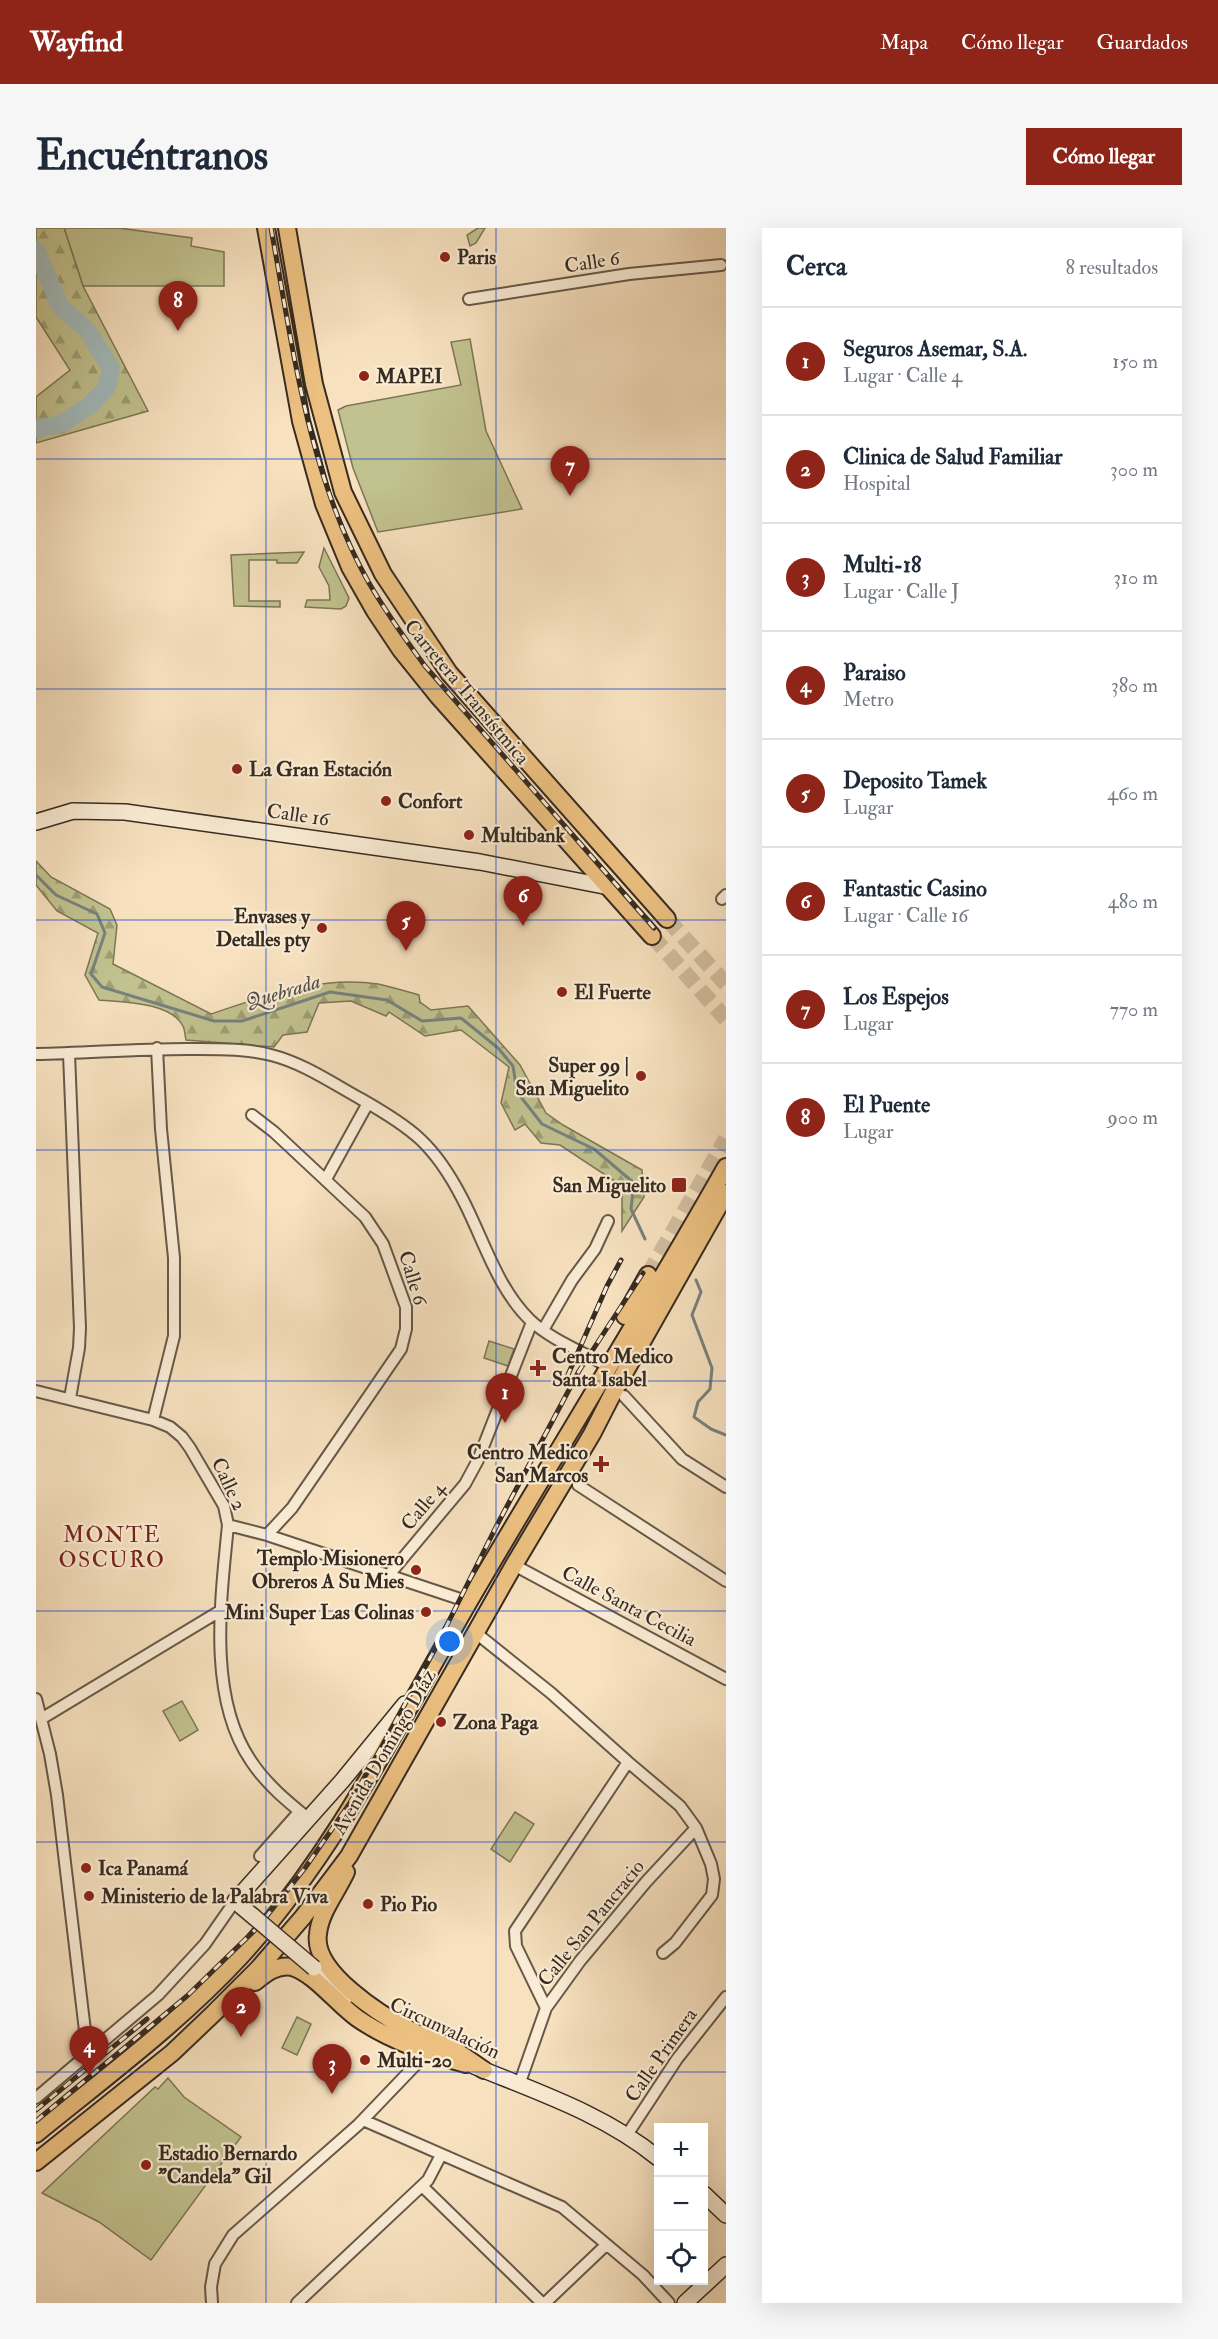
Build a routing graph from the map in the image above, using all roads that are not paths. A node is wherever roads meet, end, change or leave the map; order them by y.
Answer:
1 (266, 228) edge
2 (286, 228) edge
3 (721, 266) dead end
4 (469, 299) dead end
5 (36, 822) edge
6 (577, 850) junction
7 (555, 876) junction
8 (609, 887) junction
9 (667, 919) tunnel mouth
10 (652, 936) tunnel mouth
11 (157, 1048) junction
12 (36, 1054) edge
13 (69, 1054) junction
14 (368, 1103) junction
15 (252, 1115) dead end
16 (726, 1167) edge
17 (326, 1179) junction
18 (726, 1193) edge
19 (726, 1212) edge
20 (608, 1221) dead end
21 (648, 1275) tunnel mouth
22 (532, 1322) junction
23 (543, 1330) junction
24 (600, 1362) junction
25 (36, 1391) edge
26 (624, 1396) junction
27 (70, 1398) junction
28 (153, 1420) junction
29 (574, 1422) junction
30 (592, 1434) junction
31 (578, 1485) dead end
32 (726, 1487) edge
33 (228, 1525) junction
34 (267, 1535) junction
35 (514, 1565) junction
36 (388, 1576) junction
37 (726, 1581) edge
38 (468, 1602) junction
39 (220, 1611) junction
40 (476, 1633) junction
41 (726, 1679) edge
42 (424, 1681) junction
43 (36, 1699) edge
44 (40, 1719) junction
45 (628, 1762) junction
46 (304, 1816) junction
47 (696, 1828) junction
48 (260, 1856) dead end
49 (349, 1856) junction
50 (236, 1901) junction
51 (663, 1953) dead end
52 (726, 1997) edge
53 (546, 2008) junction
54 (214, 2013) junction
55 (428, 2052) junction
56 (88, 2056) junction
57 (479, 2068) junction
58 (519, 2085) junction
59 (36, 2098) edge
60 (363, 2120) junction
61 (36, 2134) edge
62 (627, 2135) junction
63 (654, 2155) edge
64 (441, 2156) junction
65 (36, 2162) edge
66 (422, 2186) junction
67 (708, 2197) edge
68 (725, 2210) edge
69 (606, 2245) junction
70 (726, 2265) edge
71 (212, 2303) edge
72 (297, 2303) edge
73 (543, 2303) edge
74 (669, 2303) edge
75 (686, 2303) edge

1 - 6 main road, Carretera Transístmica
2 - 9 main road, Carretera Transístmica
3 - 4 street, Calle 6
5 - 7 main road, Calle 16
6 - 7 main road
6 - 8 main road, Carretera Transístmica
7 - 8 main road, Calle 16
8 - 10 main road, Carretera Transístmica
11 - 13 street
11 - 14 street
11 - 28 street
12 - 13 street
13 - 27 street
14 - 17 street
14 - 22 street
15 - 17 street, Calle 6
16 - 29 main road, Avenida Domingo Díaz
17 - 34 street, Calle 6
18 - 30 main road, Avenida Domingo Díaz
19 - 26 main road
20 - 23 street
21 - 24 main road
22 - 23 street
22 - 36 street, Calle 4
23 - 24 street
24 - 29 main road
25 - 27 street, Calle 2
26 - 30 main road
26 - 32 street
27 - 28 street, Calle 2
28 - 33 street, Calle 2
29 - 38 main road, Avenida Domingo Díaz
30 - 35 main road, Avenida Domingo Díaz
31 - 37 street
33 - 34 street, Calle 2
33 - 39 street
34 - 36 street, Calle 2
35 - 40 main road, Avenida Domingo Díaz
35 - 41 street, Calle Santa Cecilia
36 - 38 street, Calle 2
38 - 42 main road, Avenida Domingo Díaz
39 - 44 street
39 - 46 street
40 - 45 street
40 - 49 main road, Avenida Domingo Díaz
42 - 46 main road
42 - 61 main road, Avenida Domingo Díaz
43 - 44 street
44 - 56 street
45 - 47 street
45 - 53 street
46 - 48 street
46 - 50 main road
47 - 51 street
47 - 53 street, Calle San Pancracio
49 - 54 main road, Avenida Domingo Díaz
49 - 57 main road
50 - 56 street
50 - 57 main road, Circunvalación, bridge
52 - 62 street, Calle Primera
53 - 58 street, Calle San Pancracio
54 - 55 main road
54 - 65 main road, Avenida Domingo Díaz
55 - 57 main road
55 - 60 street
56 - 59 street
57 - 58 main road, Circunvalación
58 - 62 main road, Circunvalación
60 - 64 street
60 - 71 street
62 - 63 main road, Circunvalación
64 - 66 street
64 - 69 street
66 - 72 street
66 - 73 street
67 - 68 main road
69 - 73 street
69 - 74 street
70 - 75 main road

